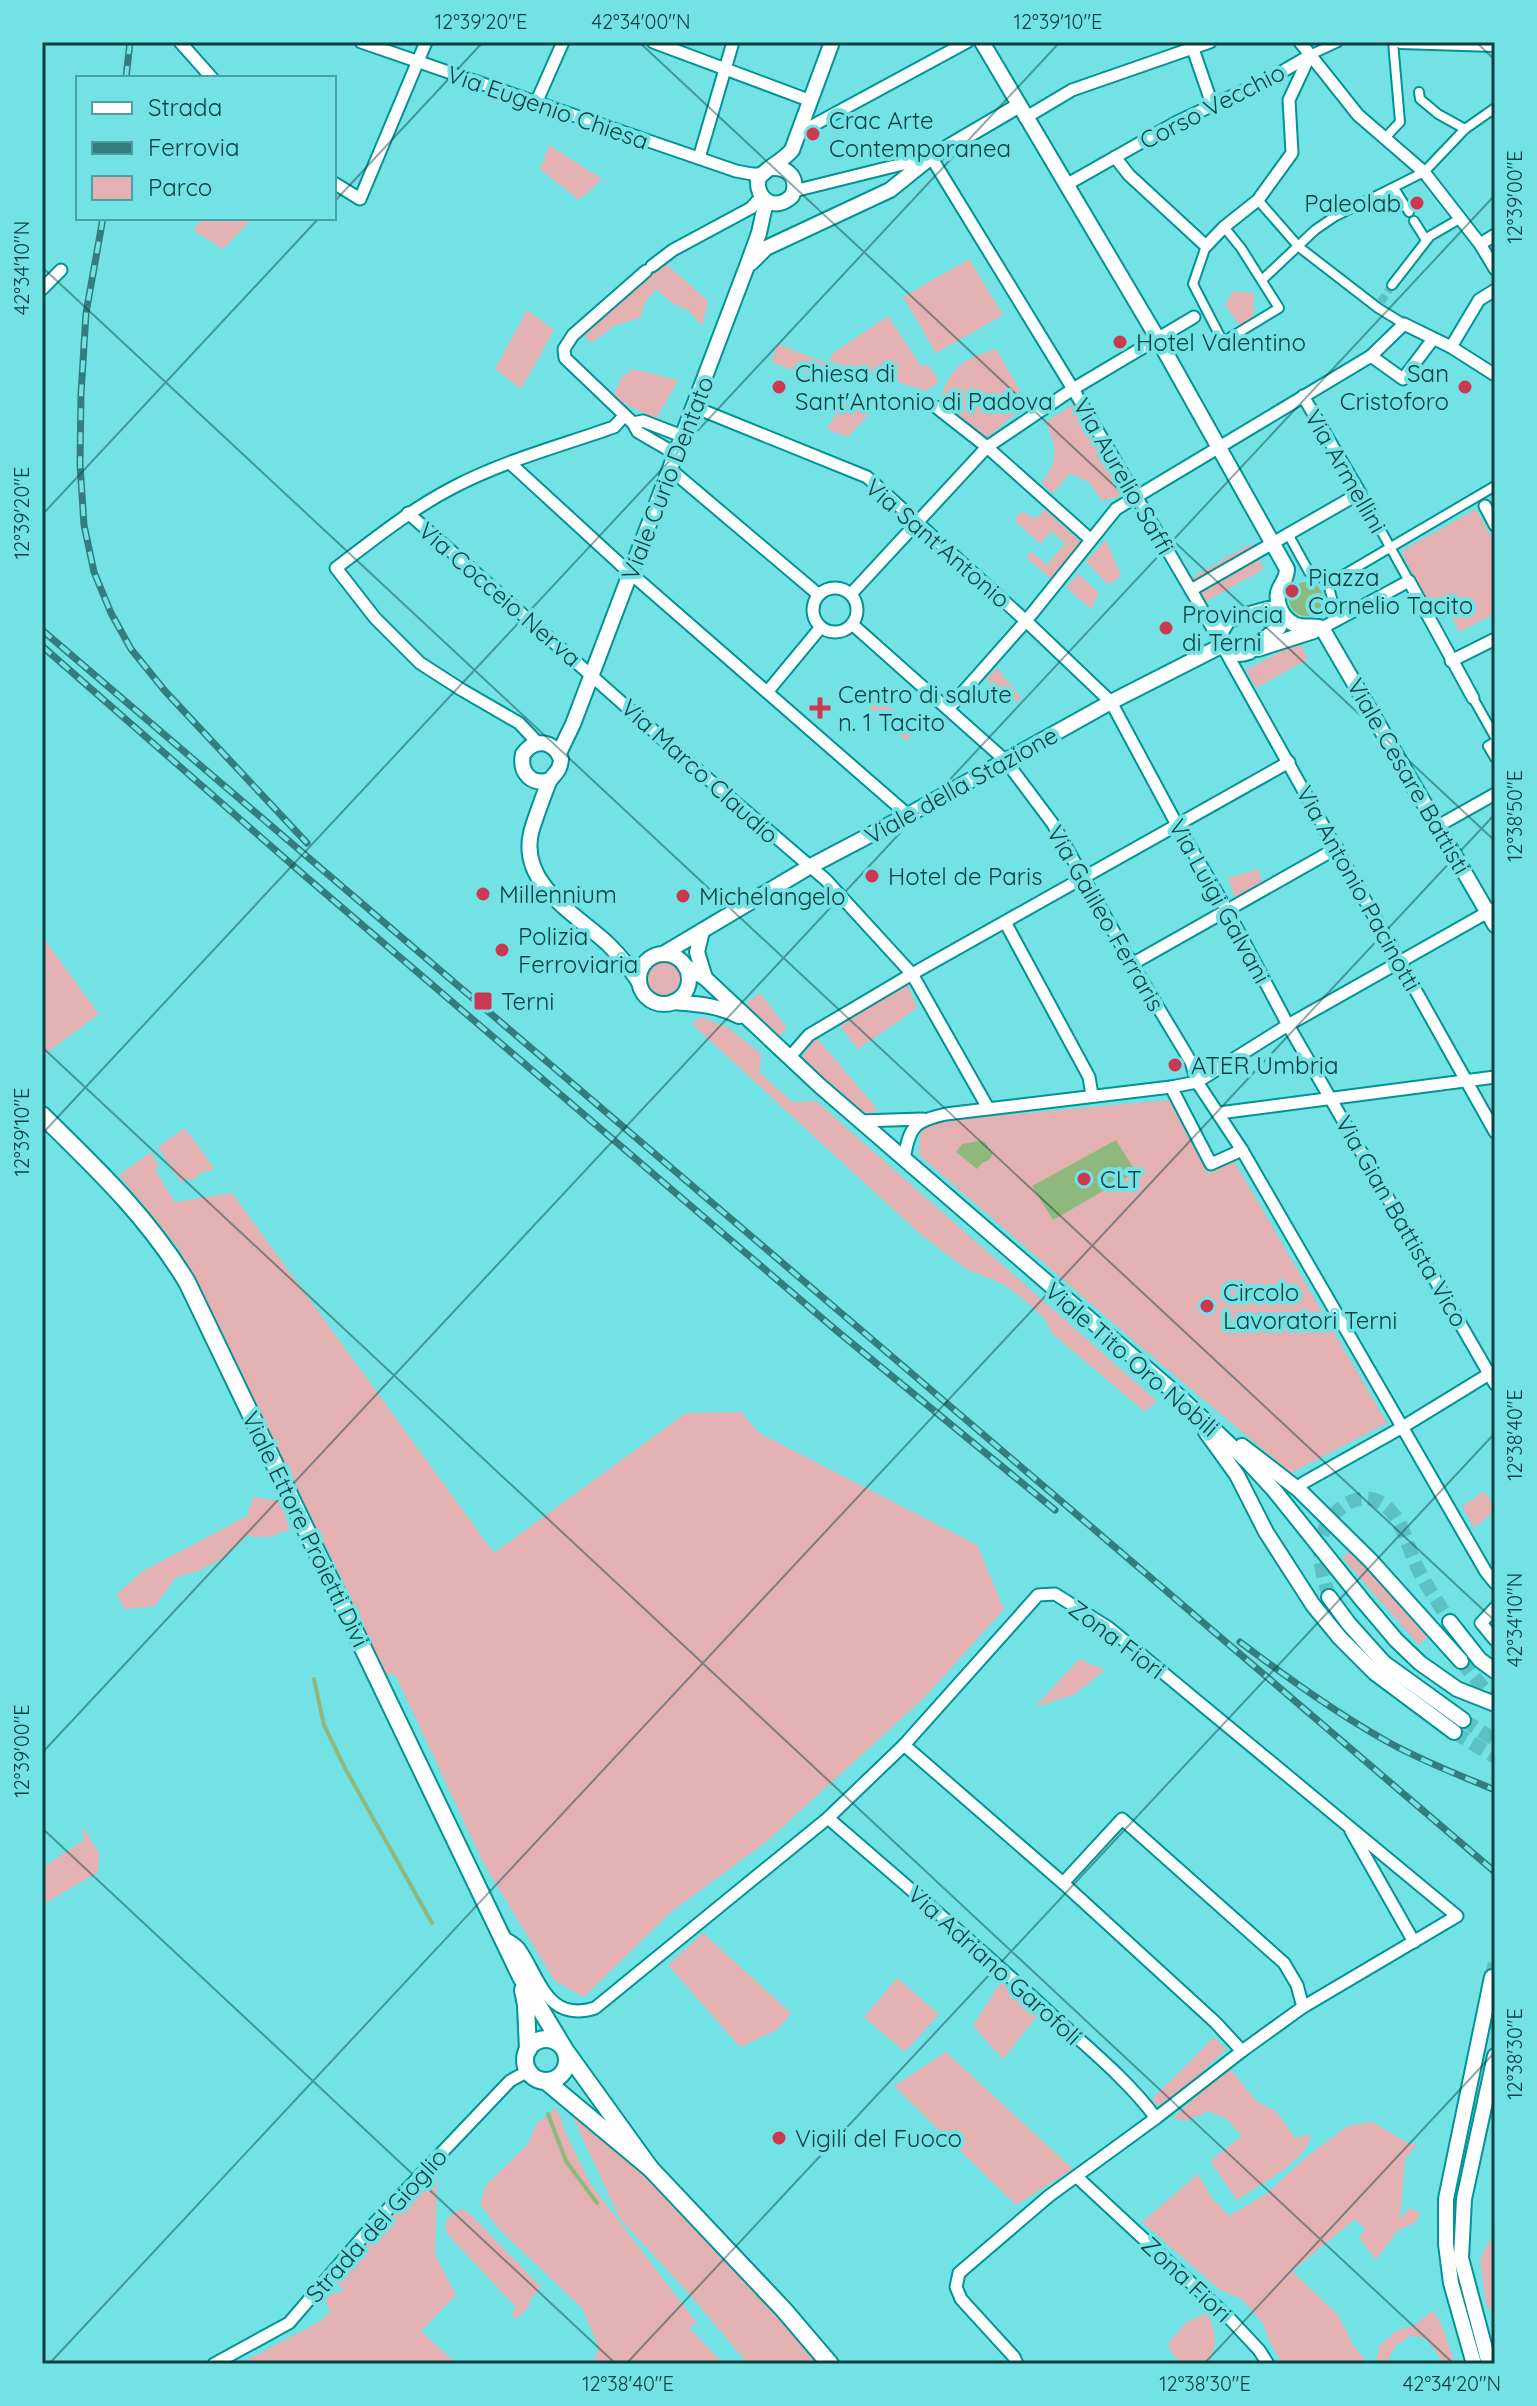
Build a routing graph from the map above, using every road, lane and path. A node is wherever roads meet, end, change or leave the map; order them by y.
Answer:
1 (180, 42) edge
2 (361, 42) edge
3 (426, 42) edge
4 (563, 42) edge
5 (653, 42) edge
6 (733, 42) edge
7 (832, 42) edge
8 (967, 42) edge
9 (982, 42) edge
10 (1210, 42) edge
11 (1300, 42) edge
12 (1338, 42) edge
13 (1396, 42) edge
14 (1491, 45) edge
15 (1193, 49) junction
16 (1310, 55) junction
17 (417, 62) junction
18 (725, 69) junction
19 (210, 76) edge
20 (1419, 92) dead end
21 (811, 101) junction
22 (536, 103) junction
23 (1212, 104) junction
24 (1495, 108) edge
25 (1021, 112) junction
26 (1465, 129) junction
27 (799, 133) junction
28 (1384, 139) junction
29 (792, 150) junction
30 (931, 157) junction
31 (1115, 157) junction
32 (699, 158) junction
33 (736, 171) junction
34 (767, 171) junction
35 (1424, 172) junction
36 (336, 184) edge
37 (794, 184) junction
38 (1066, 185) junction
39 (1394, 188) junction
40 (766, 198) junction
41 (1258, 200) junction
42 (1409, 212) dead end
43 (1461, 218) junction
44 (1414, 221) dead end
45 (1224, 227) junction
46 (1495, 235) edge
47 (1426, 240) junction
48 (1480, 244) junction
49 (1206, 246) junction
50 (1299, 247) junction
51 (747, 266) junction
52 (1495, 269) edge
53 (61, 270) dead end
54 (1262, 280) junction
55 (1392, 285) tunnel mouth
56 (42, 289) edge
57 (1495, 290) edge
58 (1194, 317) dead end
59 (1404, 324) junction
60 (1158, 339) junction
61 (1433, 339) junction
62 (1451, 347) junction
63 (1371, 356) junction
64 (1495, 375) edge
65 (1073, 389) junction
66 (1303, 396) junction
67 (694, 407) junction
68 (936, 407) dead end
69 (628, 419) junction
70 (682, 436) junction
71 (1219, 446) junction
72 (987, 447) junction
73 (676, 454) junction
74 (510, 463) junction
75 (670, 469) junction
76 (1495, 486) edge
77 (1360, 493) junction
78 (1136, 495) junction
79 (1481, 501) junction
80 (408, 513) junction
81 (918, 522) junction
82 (1495, 525) edge
83 (1288, 534) junction
84 (1090, 539) junction
85 (1272, 543) junction
86 (1390, 546) junction
87 (630, 573) junction
88 (1409, 581) junction
89 (1328, 584) junction
90 (1191, 590) junction
91 (851, 594) junction
92 (819, 595) junction
93 (1282, 612) junction
94 (1026, 621) junction
95 (852, 624) junction
96 (1329, 625) junction
97 (821, 627) junction
98 (1495, 639) edge
99 (1223, 645) junction
100 (1249, 652) junction
101 (1451, 661) junction
102 (592, 675) junction
103 (768, 691) junction
104 (1473, 698) joint
105 (1111, 702) junction
106 (949, 708) junction
107 (1495, 739) edge
108 (548, 747) junction
109 (1495, 758) edge
110 (1005, 760) junction
111 (1289, 762) junction
112 (529, 778) junction
113 (550, 780) junction
114 (1495, 794) edge
115 (908, 815) junction
116 (538, 816) junction
117 (1176, 823) junction
118 (1438, 826) junction
119 (1337, 848) junction
120 (809, 867) junction
121 (1082, 877) junction
122 (1227, 910) junction
123 (1492, 915) edge
124 (1005, 922) junction
125 (702, 931) junction
126 (607, 943) junction
127 (658, 955) junction
128 (1401, 963) junction
129 (1132, 964) junction
130 (685, 966) junction
131 (912, 974) junction
132 (705, 978) junction
133 (639, 982) junction
134 (673, 1002) junction
135 (753, 1025) junction
136 (1288, 1025) junction
137 (789, 1058) junction
138 (1495, 1077) edge
139 (1466, 1081) junction
140 (1197, 1082) junction
141 (1171, 1087) junction
142 (1092, 1095) junction
143 (1332, 1099) junction
144 (988, 1108) junction
145 (1219, 1113) junction
146 (42, 1115) edge
147 (923, 1119) junction
148 (860, 1121) junction
149 (1495, 1132) edge
150 (1242, 1150) junction
151 (904, 1160) junction
152 (1493, 1376) edge
153 (1182, 1399) junction
154 (1401, 1428) junction
155 (1303, 1483) dead end
156 (1495, 1583) edge
157 (1329, 1597) tunnel mouth
158 (1495, 1608) edge
159 (1450, 1622) tunnel mouth
160 (1495, 1640) edge
161 (1461, 1661) tunnel mouth
162 (1495, 1671) edge
163 (1495, 1704) edge
164 (904, 1745) junction
165 (828, 1818) junction
166 (1346, 1823) junction
167 (1063, 1883) junction
168 (501, 1936) junction
169 (1414, 1942) junction
170 (521, 1977) junction
171 (1492, 1977) dead end
172 (1303, 2007) junction
173 (528, 2050) junction
174 (565, 2050) junction
175 (1242, 2051) junction
176 (1495, 2056) edge
177 (528, 2071) junction
178 (547, 2082) junction
179 (1156, 2118) junction
180 (650, 2168) junction
181 (1077, 2177) junction
182 (214, 2364) edge
183 (830, 2364) edge
184 (1017, 2364) edge
185 (1268, 2364) edge
186 (1474, 2364) edge
187 (1489, 2364) edge

1 - 19 street
2 - 17 street, Via Eugenio Chiesa
3 - 17 street
4 - 22 street
5 - 18 street
6 - 18 street
7 - 21 street
8 - 27 street
9 - 25 street
10 - 15 street
11 - 16 street
12 - 16 street, Corso Vecchio
13 - 14 street
13 - 28 street
15 - 23 street
15 - 25 street
16 - 23 street, Corso Vecchio
16 - 28 street
16 - 41 street, Corso Vecchio
17 - 22 street, Via Eugenio Chiesa
17 - 36 street
18 - 21 street
18 - 32 street
20 - 26 street
21 - 27 street
22 - 32 street, Via Eugenio Chiesa
23 - 31 street, Corso Vecchio
24 - 26 street
25 - 30 street
25 - 38 street
26 - 35 street
27 - 29 street
28 - 35 street
29 - 34 street
29 - 37 street
30 - 37 street
30 - 51 street
30 - 65 street, Via Aurelio Saffi
31 - 38 street, Corso Vecchio
31 - 49 street
32 - 33 street, Via Eugenio Chiesa
33 - 34 street, Via Eugenio Chiesa
33 - 40 street, Via Eugenio Chiesa
34 - 37 street
34 - 40 street
35 - 39 street
35 - 43 street
37 - 40 street
38 - 60 street
39 - 42 street
39 - 50 street
40 - 51 street, Viale Curio Dentato
40 - 69 street
41 - 45 street
41 - 50 street
43 - 47 street
43 - 48 street
44 - 47 street
45 - 49 street
45 - 54 street
46 - 48 street
47 - 55 street
48 - 52 street
49 - 54 street
50 - 54 street
50 - 59 street
51 - 67 street, Viale Curio Dentato
53 - 56 street
57 - 62 street
58 - 60 street
59 - 61 street
59 - 63 street
60 - 65 street
60 - 71 street
61 - 62 street
61 - 63 street
62 - 64 street
63 - 66 street
65 - 72 street
65 - 78 street, Via Aurelio Saffi
66 - 71 street
66 - 77 street, Via Armellini
67 - 70 street, Viale Curio Dentato
67 - 81 street, Via Sant'Antonio
68 - 72 street
69 - 70 street
69 - 73 street
69 - 74 street
70 - 73 street, Viale Curio Dentato
71 - 78 street
71 - 85 street
72 - 81 street
72 - 84 street
73 - 75 street, Viale Curio Dentato
74 - 80 street
74 - 87 street
75 - 87 street, Viale Curio Dentato
75 - 92 street
76 - 79 street
77 - 83 street
77 - 86 street, Via Armellini
78 - 84 street
78 - 90 street, Via Aurelio Saffi
79 - 82 street
79 - 86 street
80 - 102 street, Via Cocceio Nerva
80 - 108 street
81 - 91 street
81 - 94 street, Via Sant'Antonio
83 - 85 street
83 - 89 street
84 - 94 street
85 - 90 street
85 - 93 street
86 - 88 street, Via Armellini
86 - 89 street
87 - 102 street, Viale Curio Dentato
87 - 103 street
88 - 96 street
88 - 101 street
89 - 96 street
90 - 99 street
91 - 92 street
91 - 95 street
92 - 97 street
93 - 96 street
93 - 99 street
93 - 100 street
94 - 105 street, Via Sant'Antonio
94 - 106 street
95 - 97 street
95 - 106 street, Via Galileo Ferraris
96 - 100 street
96 - 118 street, Viale Cesare Battisti
97 - 103 street
98 - 101 street
99 - 100 street
99 - 105 street, Viale della Stazione
99 - 111 street, Via Antonio Pacinotti
101 - 104 street
102 - 108 street, Viale Curio Dentato
102 - 120 street, Via Marco Claudio
103 - 115 street
104 - 107 street
105 - 110 street, Viale della Stazione
105 - 117 street, Via Luigi Galvani
106 - 110 street, Via Galileo Ferraris
107 - 109 street
108 - 112 street, Viale Curio Dentato
108 - 113 street, Viale Curio Dentato
110 - 115 street, Viale della Stazione
110 - 121 street, Via Galileo Ferraris
111 - 117 street
111 - 119 street, Via Antonio Pacinotti
112 - 113 street
112 - 116 street, Viale Curio Dentato
113 - 116 street, Viale Curio Dentato
114 - 118 street
115 - 120 street, Viale della Stazione
116 - 126 street, Viale Curio Dentato
117 - 121 street
117 - 122 street, Via Luigi Galvani
118 - 123 street, Viale Cesare Battisti
119 - 122 street
119 - 128 street, Via Antonio Pacinotti
120 - 125 street, Viale della Stazione
120 - 131 street, Via Marco Claudio
121 - 124 street
121 - 129 street, Via Galileo Ferraris
122 - 129 street
122 - 136 street, Via Luigi Galvani
123 - 128 street
124 - 131 street
124 - 142 street
125 - 127 street, Viale della Stazione
125 - 132 street
126 - 127 street
126 - 133 street
127 - 130 street
127 - 133 street
128 - 136 street
128 - 139 street, Via Antonio Pacinotti
129 - 140 street, Via Galileo Ferraris
130 - 132 street, Viale Tito Oro Nobili
130 - 134 street
131 - 137 street
131 - 144 street, Via Marco Claudio
132 - 135 street, Viale Tito Oro Nobili
133 - 134 street
134 - 135 street, Viale Tito Oro Nobili
135 - 137 street, Viale Tito Oro Nobili
136 - 140 street
136 - 143 street, Via Luigi Galvani
137 - 148 street, Viale Tito Oro Nobili
138 - 139 street
139 - 143 street
139 - 149 street, Via Antonio Pacinotti
140 - 141 street
140 - 145 street, Via Galileo Ferraris
141 - 142 street
141 - 150 street
142 - 144 street
143 - 145 street
143 - 152 street, Via Gian Battista Vico
144 - 147 street
145 - 150 street, Via Galileo Ferraris
146 - 168 main road, Viale Ettore Proietti Divi
147 - 148 street
147 - 151 street
148 - 151 street, Viale Tito Oro Nobili
150 - 154 street, Via Galileo Ferraris
151 - 153 street, Viale Tito Oro Nobili
152 - 154 street
153 - 157 street
153 - 161 street
153 - 163 street, Viale Tito Oro Nobili
154 - 155 street
154 - 156 street, Via Galileo Ferraris
158 - 160 street
159 - 162 street
164 - 165 street, Zona Fiori
164 - 166 street, Zona Fiori
164 - 167 street
165 - 168 street, Zona Fiori
165 - 179 street, Via Adriano Garofoli
166 - 169 street, Zona Fiori
166 - 169 street, Zona Fiori
167 - 172 street
167 - 175 street
168 - 170 main road, Viale Ettore Proietti Divi
169 - 172 street, Zona Fiori
170 - 173 main road, Viale Ettore Proietti Divi
170 - 174 main road, Viale Ettore Proietti Divi
171 - 186 street
172 - 175 street, Zona Fiori
173 - 174 main road
173 - 177 main road, Viale Ettore Proietti Divi
174 - 178 main road
174 - 180 main road, Viale Ettore Proietti Divi
175 - 179 street, Zona Fiori
176 - 187 street
177 - 178 main road, Viale Ettore Proietti Divi
177 - 182 street, Strada del Gioglio
178 - 180 main road, Viale Ettore Proietti Divi
179 - 181 street, Zona Fiori
180 - 183 main road, Viale Ettore Proietti Divi
181 - 184 street
181 - 185 street, Zona Fiori

